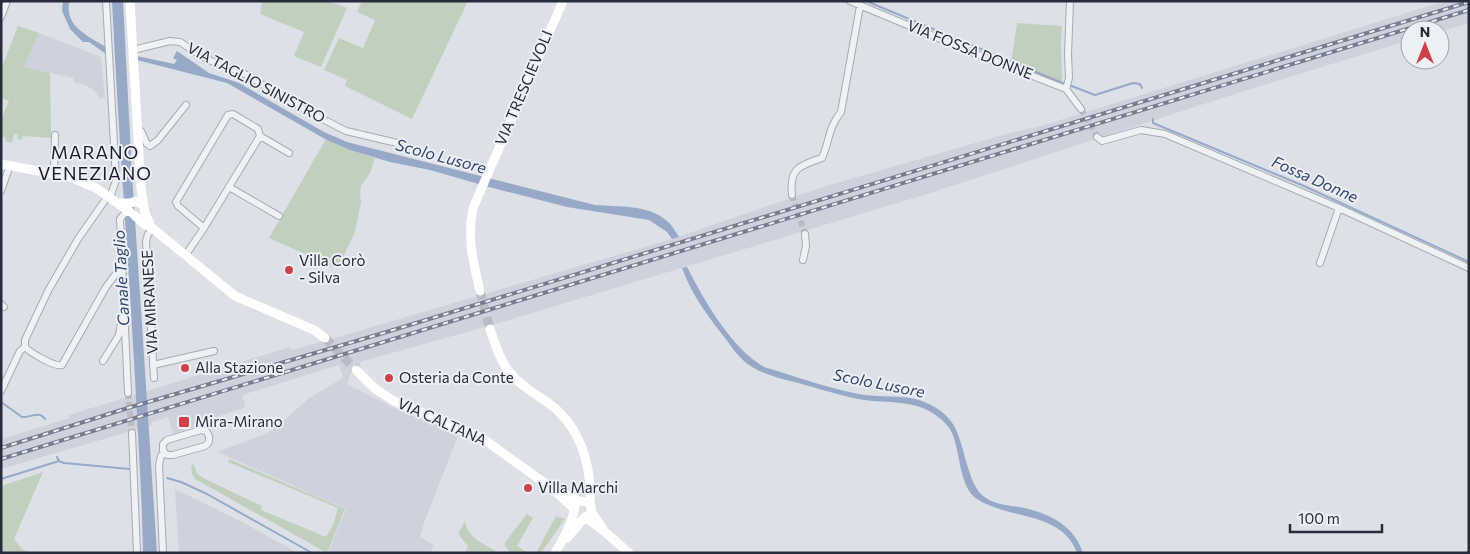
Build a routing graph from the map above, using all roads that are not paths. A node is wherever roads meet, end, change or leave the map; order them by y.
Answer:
1 (7, 1) edge
2 (106, 1) edge
3 (130, 1) edge
4 (562, 1) edge
5 (850, 1) edge
6 (1070, 1) edge
7 (860, 6) junction
8 (1, 17) edge
9 (132, 50) junction
10 (1067, 87) junction
11 (186, 105) dead end
12 (1081, 109) tunnel mouth
13 (138, 130) junction
14 (55, 135) dead end
15 (260, 136) junction
16 (1097, 137) dead end
17 (396, 144) dead end
18 (289, 153) dead end
19 (6, 164) edge
20 (54, 172) junction
21 (229, 187) junction
22 (1, 192) edge
23 (792, 195) tunnel mouth
24 (109, 197) junction
25 (136, 207) junction
26 (1339, 208) junction
27 (279, 216) dead end
28 (152, 228) junction
29 (204, 228) junction
30 (805, 234) tunnel mouth
31 (185, 256) junction
32 (803, 260) dead end
33 (1320, 262) dead end
34 (1469, 268) edge
35 (122, 270) junction
36 (480, 292) tunnel mouth
37 (125, 314) junction
38 (490, 329) tunnel mouth
39 (325, 338) tunnel mouth
40 (25, 347) junction
41 (214, 351) dead end
42 (103, 361) dead end
43 (154, 365) junction
44 (356, 370) tunnel mouth
45 (154, 378) dead end
46 (1, 391) edge
47 (128, 393) tunnel mouth
48 (132, 433) tunnel mouth
49 (165, 453) junction
50 (588, 477) junction
51 (577, 506) junction
52 (588, 513) junction
53 (561, 543) junction
54 (136, 553) edge
55 (164, 553) edge
56 (555, 553) edge
57 (629, 553) edge

1 - 8 street
2 - 24 street
3 - 9 main road
4 - 36 main road, VIA TRESCIEVOLI
5 - 7 street, VIA FOSSA DONNE
6 - 10 street
7 - 10 street, VIA FOSSA DONNE
7 - 23 street
9 - 13 main road
9 - 17 street, VIA TAGLIO SINISTRO
10 - 12 street
11 - 13 street
13 - 25 main road
14 - 20 street
15 - 18 street
15 - 21 street
15 - 29 street
16 - 26 street
19 - 20 main road
19 - 22 street
20 - 24 main road
21 - 27 street
21 - 29 street
24 - 25 main road
24 - 40 street
25 - 28 main road
25 - 35 street
26 - 33 street
26 - 34 street
28 - 31 main road
28 - 43 street, VIA MIRANESE
29 - 31 street
30 - 32 street
31 - 39 main road
35 - 37 street
35 - 40 street
37 - 42 street
37 - 47 street
38 - 50 main road
40 - 46 street
41 - 43 street
43 - 45 street, VIA MIRANESE
44 - 51 main road, VIA CALTANA
48 - 54 street
49 - 49 street
49 - 55 street
50 - 51 main road
50 - 52 main road
51 - 52 main road
51 - 52 main road
51 - 53 main road
52 - 53 main road
52 - 57 main road
53 - 56 main road

